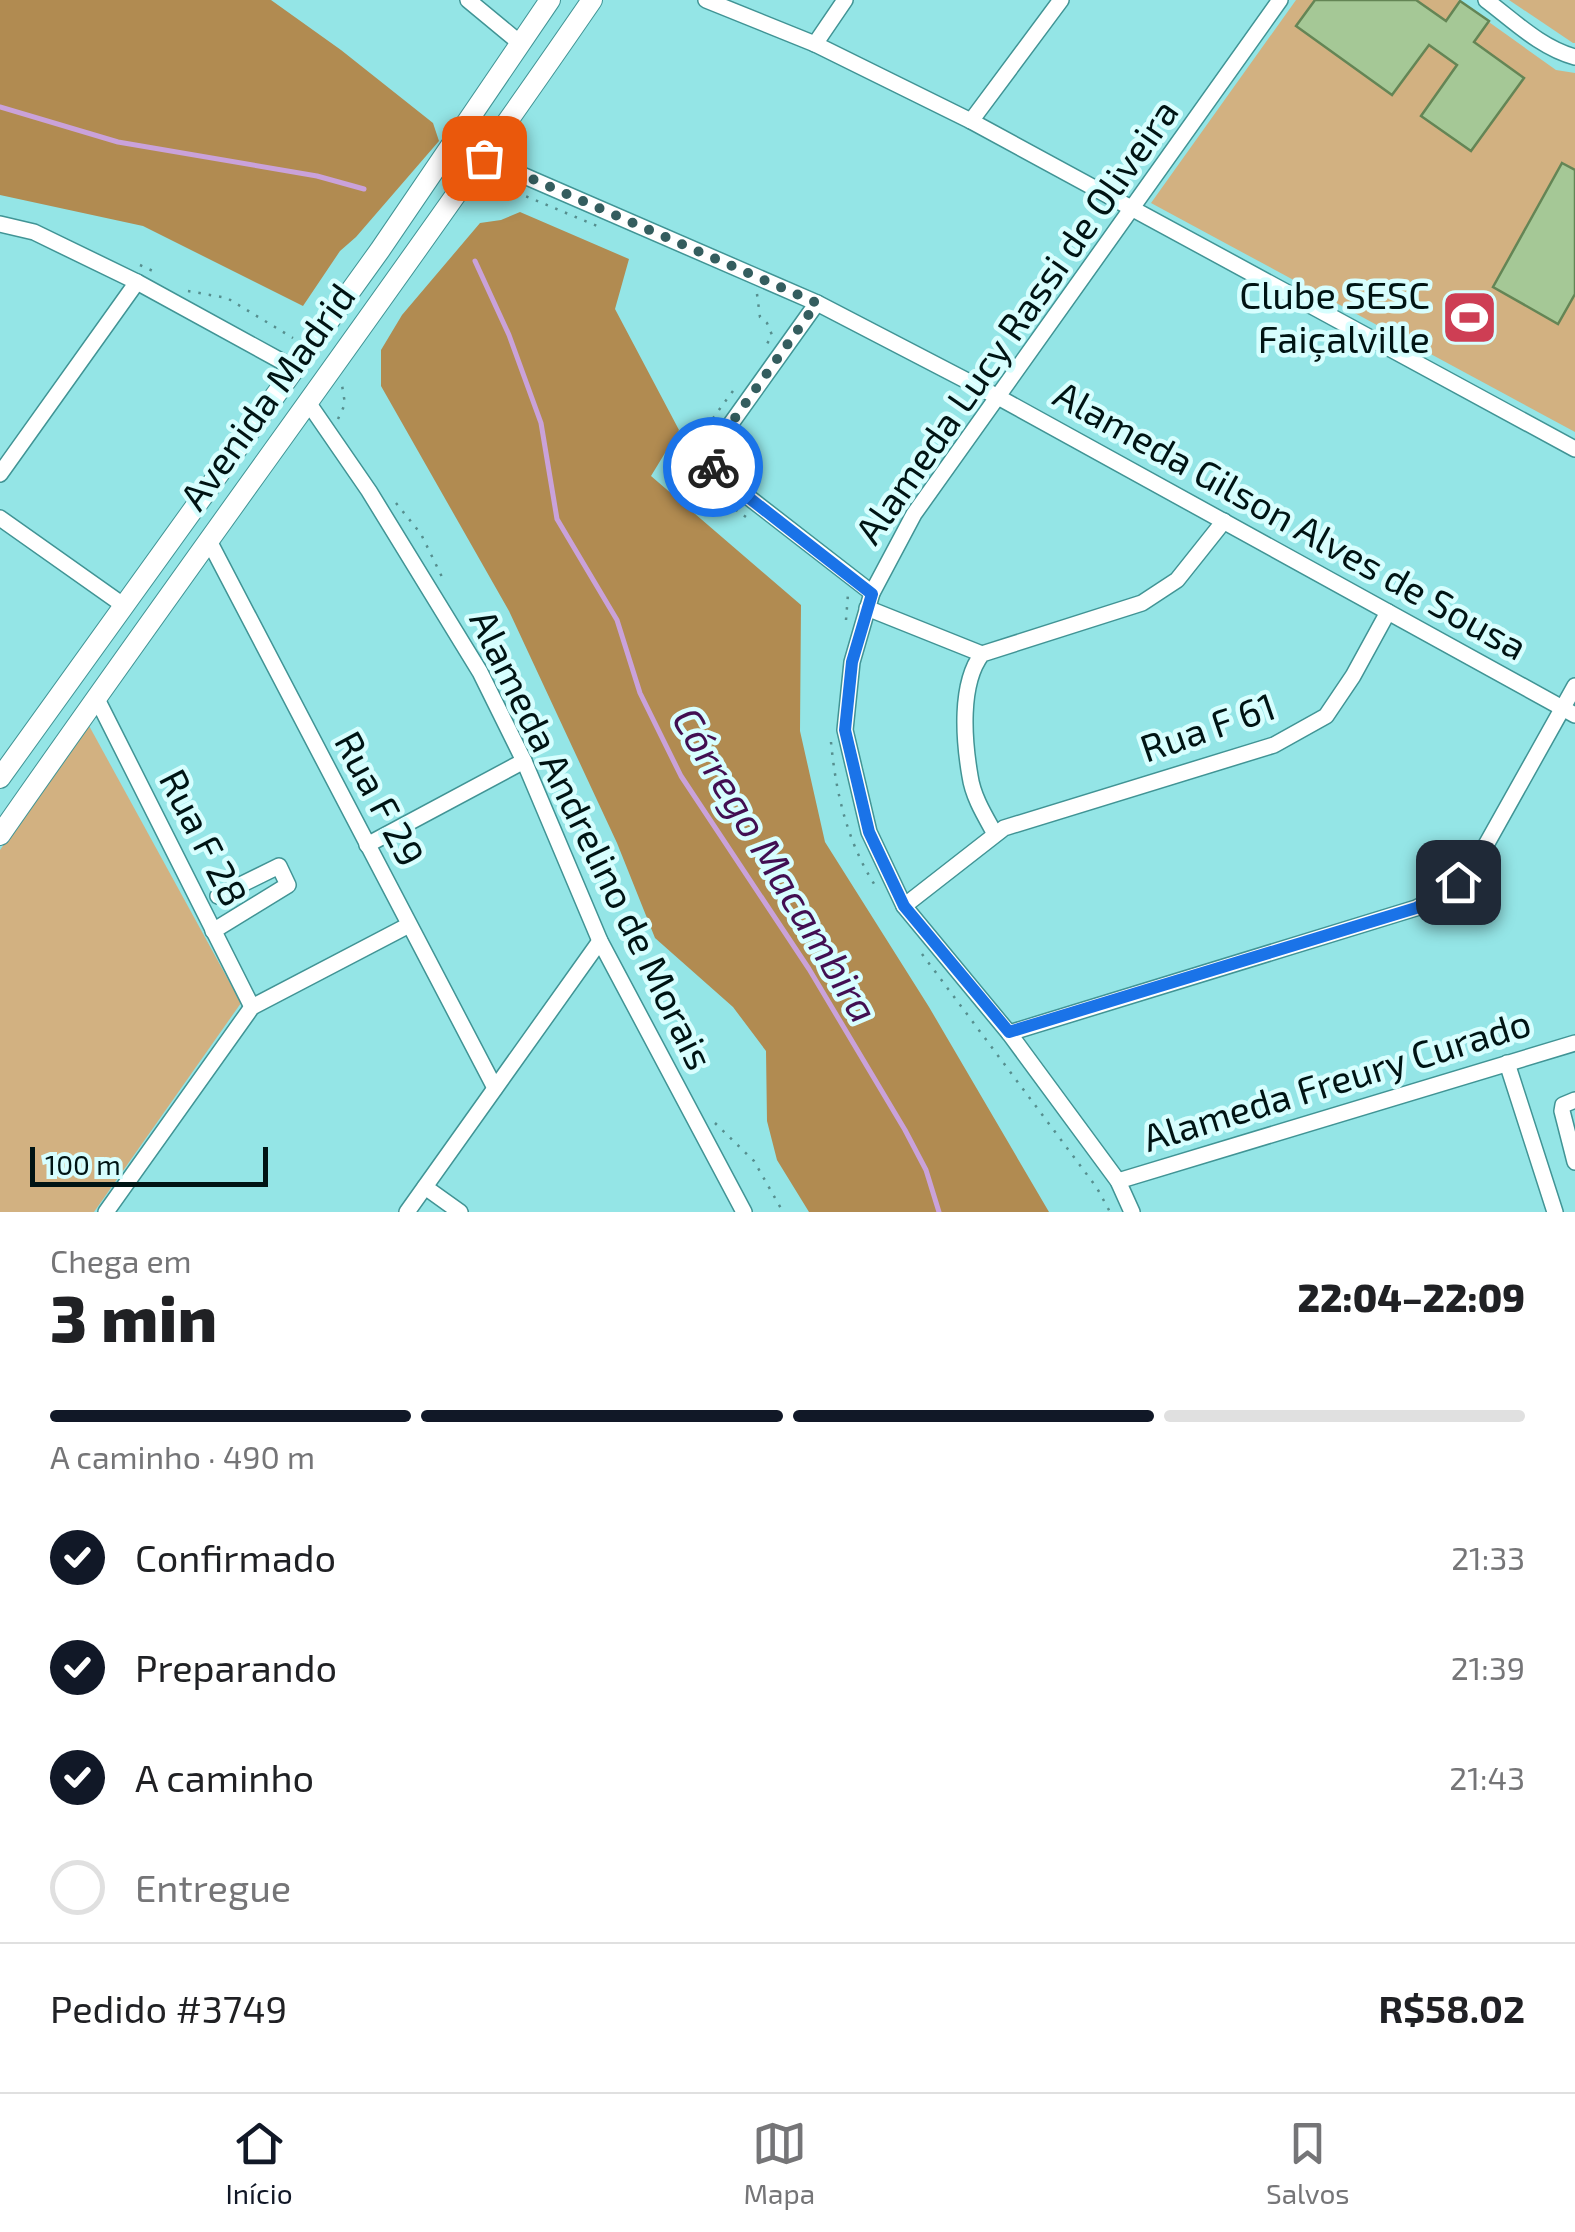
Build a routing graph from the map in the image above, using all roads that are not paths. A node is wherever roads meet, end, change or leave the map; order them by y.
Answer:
1 (468, 0) edge
2 (550, 0) edge
3 (592, 0) edge
4 (706, 0) edge
5 (845, 0) edge
6 (1061, 0) edge
7 (1280, 0) edge
8 (1486, 0) edge
9 (520, 43) junction
10 (815, 44) junction
11 (1575, 57) edge
12 (971, 121) junction
13 (484, 158) junction
14 (1131, 211) junction
15 (0, 224) edge
16 (137, 282) junction
17 (817, 303) junction
18 (292, 367) junction
19 (998, 397) junction
20 (306, 400) junction
21 (1575, 449) edge
22 (0, 474) edge
23 (0, 518) edge
24 (1224, 521) junction
25 (208, 539) junction
26 (869, 601) junction
27 (123, 605) junction
28 (1388, 612) junction
29 (982, 654) junction
30 (1575, 686) edge
31 (96, 697) junction
32 (1569, 712) edge
33 (524, 762) junction
34 (0, 778) edge
35 (995, 834) junction
36 (0, 835) edge
37 (367, 845) junction
38 (218, 896) dead end
39 (904, 906) junction
40 (409, 925) junction
41 (214, 931) junction
42 (600, 941) junction
43 (252, 1007) junction
44 (1009, 1032) junction
45 (1575, 1043) edge
46 (1508, 1064) junction
47 (495, 1088) junction
48 (1575, 1100) edge
49 (1575, 1162) edge
50 (1118, 1181) junction
51 (425, 1187) junction
52 (106, 1212) edge
53 (407, 1212) edge
54 (460, 1212) edge
55 (744, 1212) edge
56 (1132, 1212) edge
57 (1554, 1212) edge

1 - 9 street
2 - 9 main road, Avenida Madrid
3 - 13 main road, Avenida Madrid
4 - 10 street
5 - 10 street
6 - 12 street
7 - 14 street, Alameda Lucy Rassi de Oliveira
8 - 11 street
9 - 18 main road, Avenida Madrid
10 - 12 street
12 - 14 street
13 - 17 street, Alameda Gilson Alves de Sousa
13 - 20 main road, Avenida Madrid
14 - 19 street, Alameda Lucy Rassi de Oliveira
14 - 21 street
15 - 16 street
16 - 18 street
16 - 22 street
17 - 19 street, Alameda Gilson Alves de Sousa
17 - 26 street
18 - 27 main road, Avenida Madrid
19 - 24 street, Alameda Gilson Alves de Sousa
19 - 26 street, Alameda Lucy Rassi de Oliveira
20 - 25 main road, Avenida Madrid
20 - 33 street, Alameda Andrelino de Morais
23 - 27 street
24 - 28 street, Alameda Gilson Alves de Sousa
24 - 29 street
25 - 31 main road, Avenida Madrid
25 - 37 street, Rua F 29
26 - 29 street
26 - 39 street, Alameda Lucy Rassi de Oliveira
27 - 34 main road, Avenida Madrid
28 - 32 street, Alameda Gilson Alves de Sousa
28 - 35 street, Rua F 61
29 - 35 street
30 - 32 street
31 - 36 main road, Avenida Madrid
31 - 41 street, Rua F 28
32 - 44 street
33 - 37 street
33 - 42 street, Alameda Andrelino de Morais
35 - 39 street, Rua F 61
37 - 40 street, Rua F 29
38 - 41 street
39 - 44 street, Alameda Lucy Rassi de Oliveira
40 - 43 street
40 - 47 street, Rua F 29
41 - 43 street, Rua F 28
42 - 47 street
42 - 55 street, Alameda Andrelino de Morais
43 - 52 street
44 - 50 street, Alameda Lucy Rassi de Oliveira
45 - 46 street, Alameda Freury Curado
46 - 50 street, Alameda Freury Curado
46 - 57 street
47 - 51 street
48 - 49 street
50 - 56 street, Alameda Lucy Rassi de Oliveira
51 - 53 street
51 - 54 street

